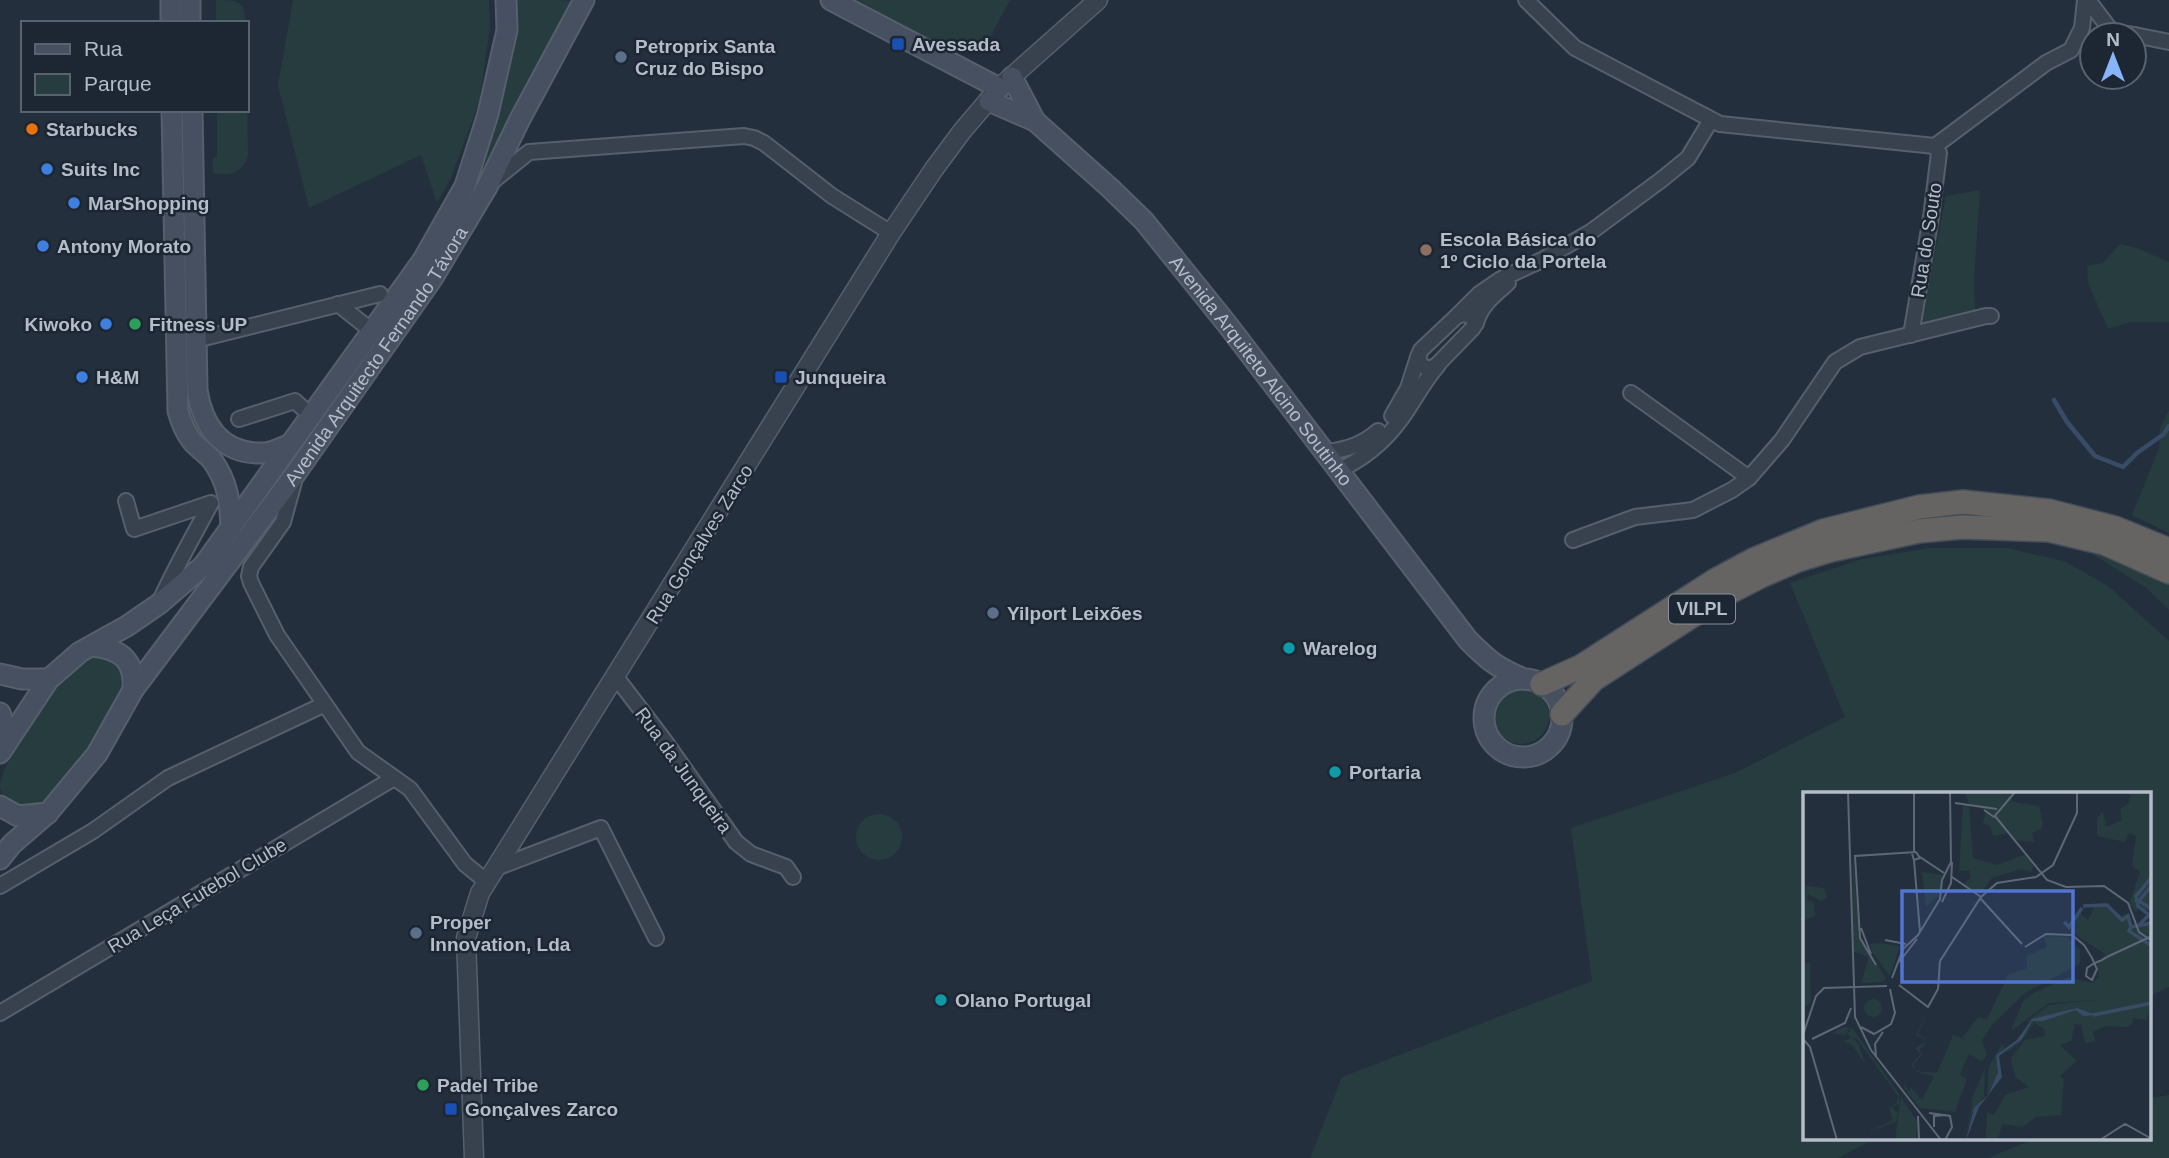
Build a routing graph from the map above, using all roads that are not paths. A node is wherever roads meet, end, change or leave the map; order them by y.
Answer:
1 (171, 0) edge
2 (190, 0) edge
3 (506, 0) edge
4 (584, 0) edge
5 (831, 0) edge
6 (1098, 0) edge
7 (1526, 0) edge
8 (2087, 0) edge
9 (171, 21) edge
10 (191, 21) edge
11 (2103, 21) edge
12 (2148, 38) edge
13 (2169, 42) edge
14 (1000, 89) junction
15 (172, 112) edge
16 (192, 112) edge
17 (520, 119) junction
18 (1711, 120) junction
19 (1035, 121) junction
20 (1935, 146) junction
21 (529, 152) junction
22 (487, 187) junction
23 (891, 233) junction
24 (1528, 267) junction
25 (380, 293) dead end
26 (338, 304) junction
27 (1457, 316) junction
28 (1991, 316) dead end
29 (1476, 323) junction
30 (372, 331) junction
31 (1911, 335) junction
32 (196, 340) junction
33 (1418, 357) junction
34 (1444, 359) junction
35 (1630, 393) dead end
36 (311, 416) junction
37 (239, 419) dead end
38 (291, 444) junction
39 (1324, 453) junction
40 (1360, 459) junction
41 (1338, 471) junction
42 (296, 473) junction
43 (1749, 478) junction
44 (1360, 500) junction
45 (126, 501) dead end
46 (231, 528) junction
47 (1573, 540) dead end
48 (189, 546) junction
49 (2169, 550) edge
50 (202, 566) junction
51 (2169, 572) edge
52 (159, 604) junction
53 (1468, 640) junction
54 (92, 646) junction
55 (0, 674) edge
56 (617, 677) junction
57 (48, 679) junction
58 (1533, 682) junction
59 (133, 690) junction
60 (1487, 703) junction
61 (323, 705) junction
62 (0, 713) edge
63 (1562, 714) junction
64 (4, 745) edge
65 (394, 779) junction
66 (0, 806) edge
67 (48, 813) junction
68 (0, 859) edge
69 (492, 875) junction
70 (793, 877) dead end
71 (0, 886) edge
72 (656, 938) dead end
73 (1, 1009) edge
74 (474, 1158) edge

1 - 9 main road
2 - 10 main road
3 - 30 main road, Avenida Arquitecto Fernando Távora
4 - 17 main road, Avenida Arquitecto Fernando Távora
5 - 14 main road, Avenida Arquiteto Alcino Soutinho
6 - 14 street, Rua Gonçalves Zarco
7 - 18 street
8 - 11 street
8 - 20 street
12 - 13 street
14 - 19 main road, Avenida Arquiteto Alcino Soutinho
14 - 19 main road, Avenida Arquiteto Alcino Soutinho
14 - 23 street, Rua Gonçalves Zarco
15 - 46 main road
16 - 32 main road
17 - 21 street
17 - 22 main road, Avenida Arquitecto Fernando Távora
18 - 20 street
18 - 24 street
19 - 39 main road, Avenida Arquiteto Alcino Soutinho
20 - 31 street, Rua do Souto
21 - 22 street
21 - 23 street
22 - 42 main road, Avenida Arquitecto Fernando Távora
23 - 56 street, Rua Gonçalves Zarco
24 - 27 street
24 - 29 street
25 - 26 street
26 - 30 street
26 - 32 street
27 - 29 street
27 - 33 street
28 - 31 street
29 - 34 street
30 - 36 main road, Avenida Arquitecto Fernando Távora
31 - 43 street
32 - 38 main road
33 - 34 street
33 - 39 street
34 - 40 street
35 - 43 street
36 - 37 street
36 - 38 main road, Avenida Arquitecto Fernando Távora
38 - 46 main road, Avenida Arquitecto Fernando Távora
39 - 41 main road, Avenida Arquiteto Alcino Soutinho
40 - 41 street
40 - 44 street
41 - 44 main road, Avenida Arquiteto Alcino Soutinho
42 - 59 main road, Avenida Arquitecto Fernando Távora
42 - 61 street
43 - 47 street
44 - 53 main road, Avenida Arquiteto Alcino Soutinho
45 - 48 street
46 - 50 main road, Avenida Arquitecto Fernando Távora
48 - 50 street
48 - 52 street
49 - 58 highway, VILPL
50 - 52 main road, Avenida Arquitecto Fernando Távora
51 - 63 highway, VILPL
52 - 54 main road, Avenida Arquitecto Fernando Távora
53 - 58 main road, Avenida Arquiteto Alcino Soutinho
53 - 60 main road, Avenida Arquiteto Alcino Soutinho
54 - 57 main road, Avenida Arquitecto Fernando Távora
54 - 59 main road
55 - 57 main road
56 - 69 street, Rua Gonçalves Zarco
56 - 70 street, Rua da Junqueira
57 - 64 main road, Avenida Arquitecto Fernando Távora
58 - 60 main road
58 - 63 main road
59 - 67 main road, Avenida Arquitecto Fernando Távora
60 - 63 main road
61 - 65 street
61 - 71 street
62 - 64 main road
65 - 69 street
65 - 73 street, Rua Leça Futebol Clube
66 - 67 main road
67 - 68 main road, Avenida Arquitecto Fernando Távora
69 - 72 street
69 - 74 street, Rua Gonçalves Zarco

